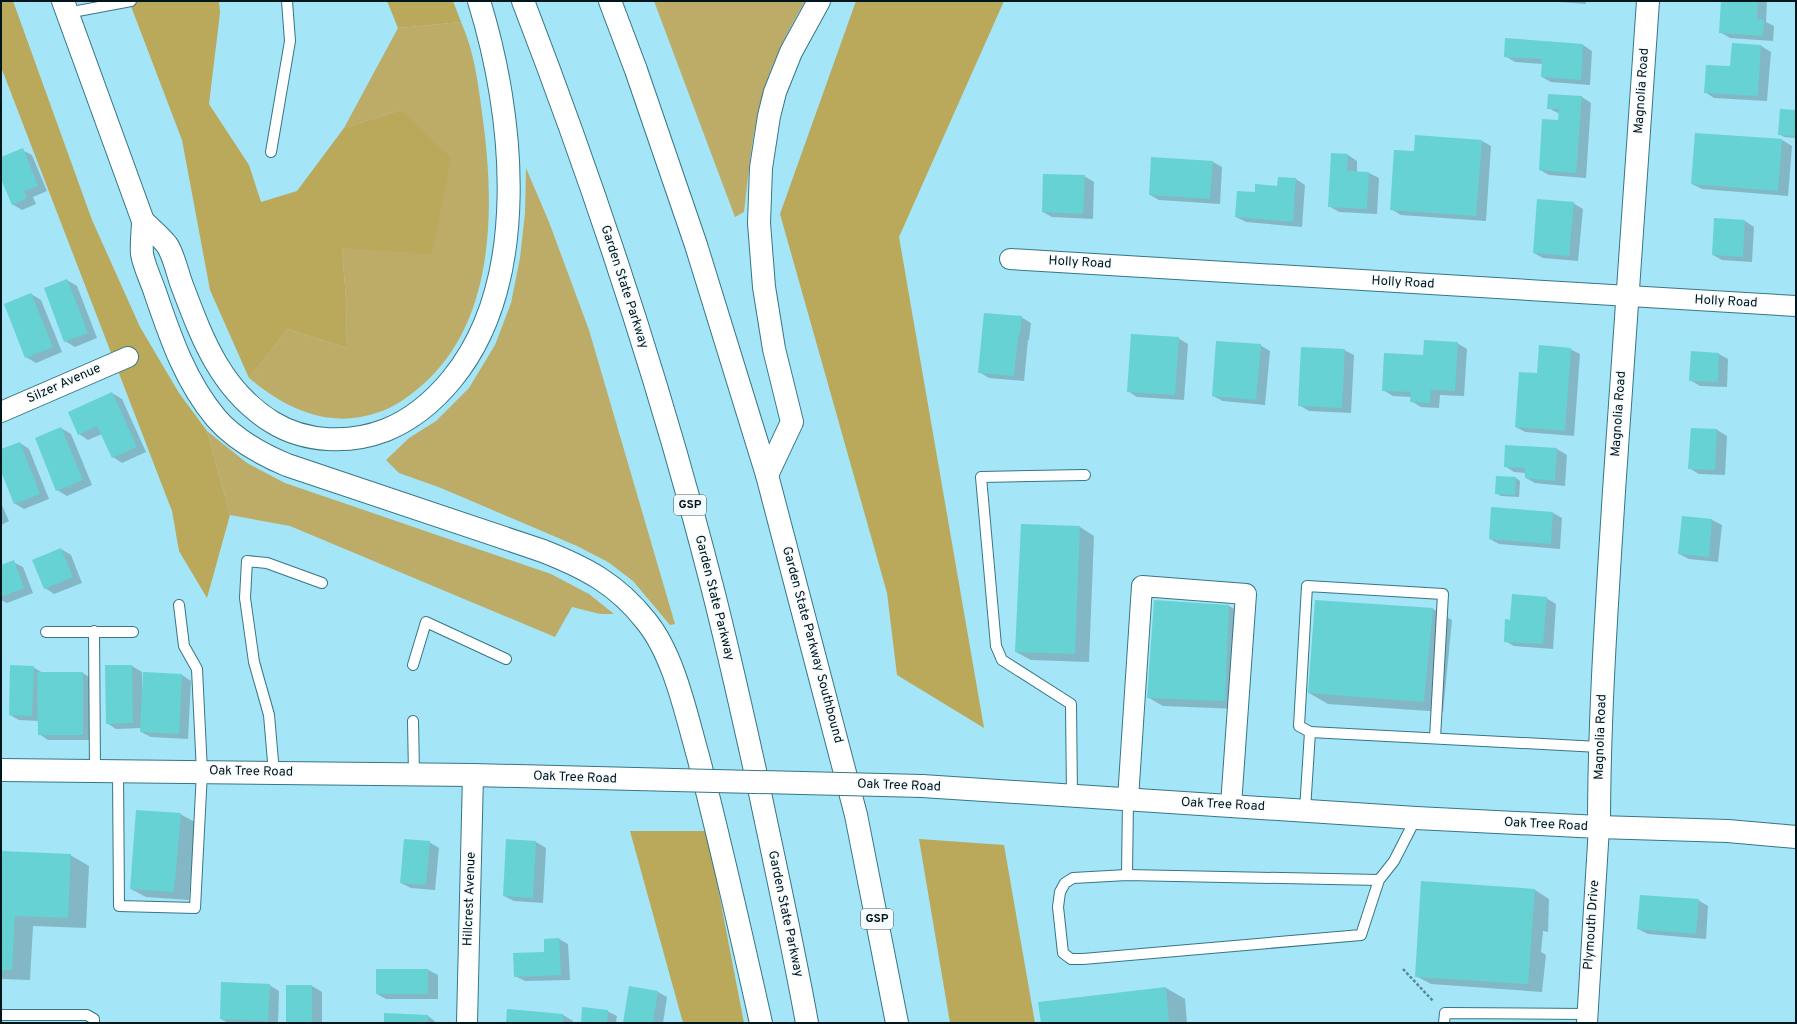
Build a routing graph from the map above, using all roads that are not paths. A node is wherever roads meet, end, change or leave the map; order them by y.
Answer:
1 (131, 1) edge
2 (287, 1) edge
3 (479, 1) edge
4 (523, 1) edge
5 (610, 1) edge
6 (819, 1) edge
7 (1648, 1) edge
8 (65, 7) edge
9 (271, 152) dead end
10 (143, 220) junction
11 (1010, 259) dead end
12 (1627, 296) junction
13 (1796, 306) edge
14 (128, 357) dead end
15 (1, 412) edge
16 (767, 475) junction
17 (1085, 475) dead end
18 (322, 583) dead end
19 (178, 606) dead end
20 (94, 631) junction
21 (46, 632) dead end
22 (133, 632) dead end
23 (506, 659) dead end
24 (413, 665) dead end
25 (413, 721) dead end
26 (1310, 732) junction
27 (1435, 738) junction
28 (1599, 747) junction
29 (1, 770) edge
30 (95, 771) junction
31 (118, 771) junction
32 (202, 772) junction
33 (274, 773) junction
34 (414, 774) junction
35 (474, 775) junction
36 (1072, 796) junction
37 (1128, 799) junction
38 (1231, 805) junction
39 (1305, 810) junction
40 (1416, 818) junction
41 (1599, 827) junction
42 (1796, 837) edge
43 (1127, 875) junction
44 (1380, 880) junction
45 (1, 1015) edge
46 (1444, 1018) edge
47 (1587, 1018) edge
48 (1524, 1019) edge
49 (94, 1023) edge
50 (467, 1023) edge
51 (761, 1023) edge
52 (807, 1023) edge
53 (898, 1023) edge

1 - 8 lane
2 - 9 lane
3 - 10 main road
4 - 52 main road, Garden State Parkway / GSP
5 - 16 main road
6 - 16 main road
7 - 12 main road, Magnolia Road
8 - 10 main road
10 - 51 main road
11 - 12 street, Holly Road
12 - 13 street, Holly Road
12 - 28 main road, Magnolia Road
14 - 15 street, Silzer Avenue
16 - 53 main road, Garden State Parkway Southbound / GSP
17 - 36 lane
18 - 33 lane
19 - 32 lane
20 - 21 lane
20 - 22 lane
20 - 30 lane
23 - 24 lane
25 - 34 lane
26 - 27 lane
26 - 27 lane
26 - 39 lane
27 - 28 lane
28 - 41 main road, Magnolia Road
29 - 30 main road, Oak Tree Road
30 - 31 main road, Oak Tree Road
31 - 32 main road, Oak Tree Road
31 - 32 lane
32 - 33 main road, Oak Tree Road
33 - 34 main road, Oak Tree Road
34 - 35 main road, Oak Tree Road
35 - 36 main road, Oak Tree Road, bridge
35 - 50 street, Hillcrest Avenue
36 - 37 main road, Oak Tree Road
37 - 38 main road, Oak Tree Road
37 - 38 street
37 - 43 lane
38 - 39 main road, Oak Tree Road
39 - 40 main road, Oak Tree Road
40 - 41 main road, Oak Tree Road
40 - 44 lane
41 - 42 main road, Oak Tree Road
41 - 47 street, Plymouth Drive
43 - 44 lane
43 - 44 lane
45 - 49 lane
46 - 48 lane
47 - 48 lane

